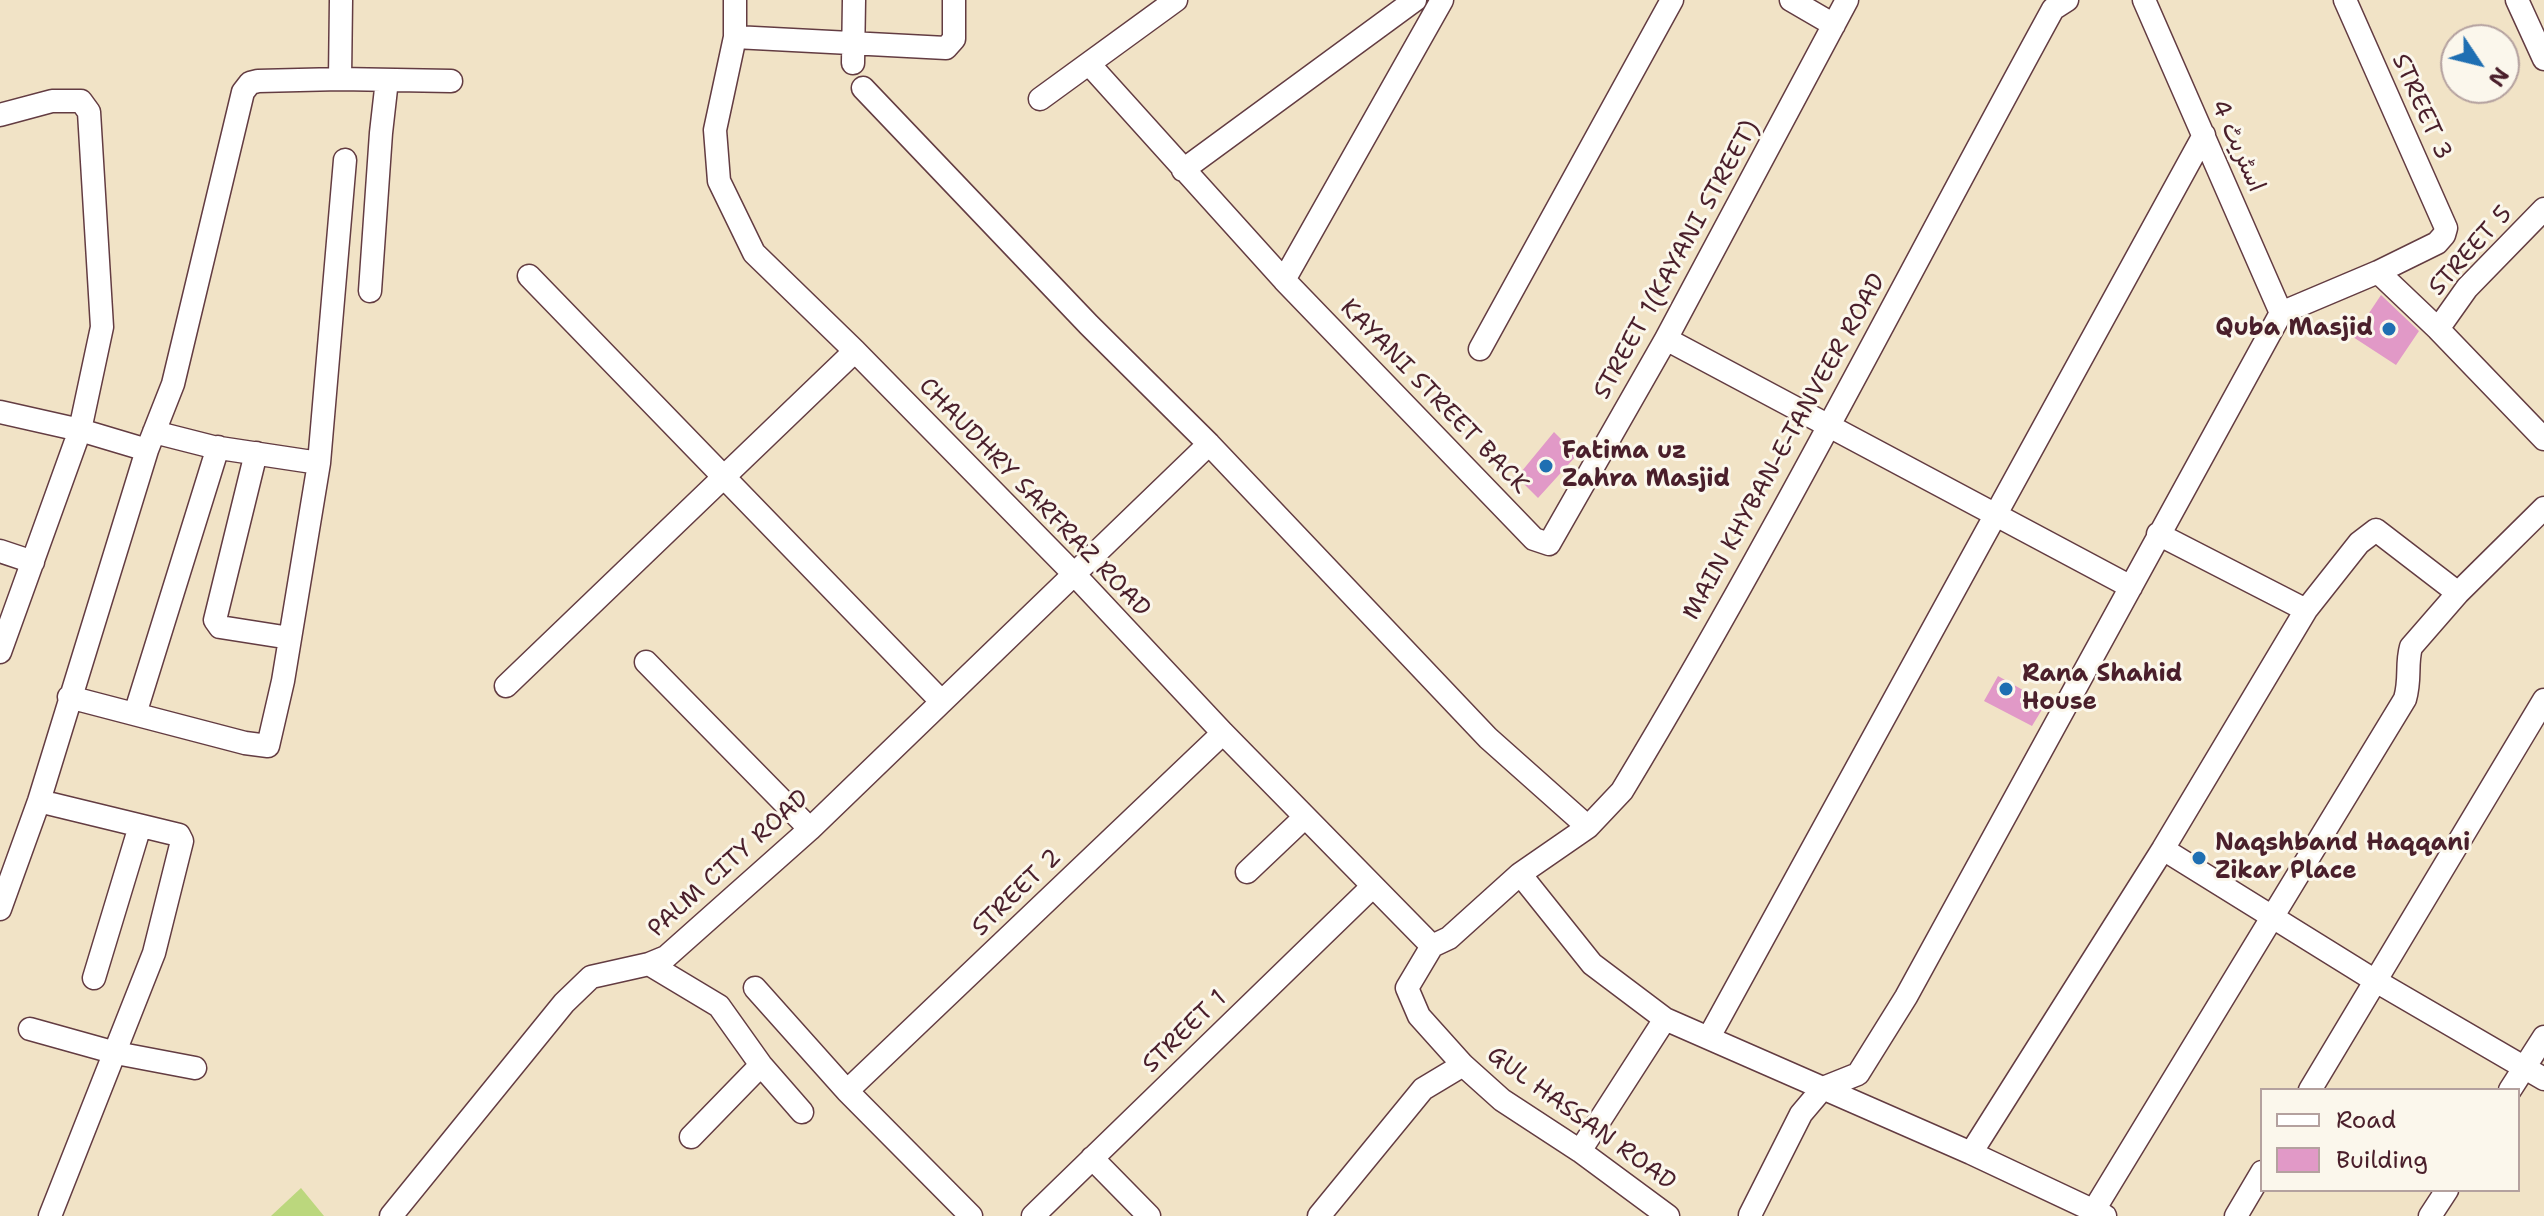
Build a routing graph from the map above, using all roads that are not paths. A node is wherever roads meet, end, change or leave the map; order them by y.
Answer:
1 (341, 0) edge
2 (735, 0) edge
3 (854, 0) edge
4 (954, 0) edge
5 (1176, 0) edge
6 (1415, 0) edge
7 (1442, 0) edge
8 (1672, 0) edge
9 (1791, 0) edge
10 (1847, 0) edge
11 (2067, 0) edge
12 (2144, 0) edge
13 (2345, 0) edge
14 (2517, 0) edge
15 (1834, 25) junction
16 (735, 37) junction
17 (853, 53) junction
18 (2544, 59) edge
19 (1090, 65) junction
20 (340, 79) junction
21 (387, 80) junction
22 (451, 81) dead end
23 (863, 88) dead end
24 (1040, 99) dead end
25 (0, 115) edge
26 (2204, 135) junction
27 (345, 160) dead end
28 (1183, 170) junction
29 (2544, 209) edge
30 (2378, 272) junction
31 (529, 276) dead end
32 (1284, 280) junction
33 (370, 291) dead end
34 (2281, 313) junction
35 (2438, 329) junction
36 (1666, 339) junction
37 (1480, 349) dead end
38 (855, 351) junction
39 (0, 412) edge
40 (1830, 426) junction
41 (80, 430) junction
42 (2544, 439) edge
43 (151, 441) junction
44 (1209, 444) junction
45 (218, 447) junction
46 (256, 453) junction
47 (319, 463) junction
48 (723, 478) junction
49 (2544, 508) edge
50 (1998, 515) junction
51 (2158, 534) junction
52 (1549, 544) joint
53 (0, 551) edge
54 (33, 562) junction
55 (1074, 574) junction
56 (2131, 587) junction
57 (2458, 593) junction
58 (2306, 610) junction
59 (290, 638) junction
60 (0, 652) edge
61 (646, 662) dead end
62 (506, 686) dead end
63 (69, 697) junction
64 (2544, 700) edge
65 (941, 701) junction
66 (135, 714) junction
67 (1223, 733) junction
68 (39, 801) junction
69 (1305, 817) junction
70 (140, 826) junction
71 (1588, 827) junction
72 (810, 829) junction
73 (2163, 849) junction
74 (1247, 872) dead end
75 (1514, 880) junction
76 (1373, 886) junction
77 (0, 909) edge
78 (2272, 916) junction
79 (1432, 946) junction
80 (649, 964) junction
81 (94, 978) dead end
82 (2374, 980) junction
83 (755, 988) dead end
84 (1665, 1019) junction
85 (30, 1029) dead end
86 (1709, 1037) junction
87 (2544, 1037) edge
88 (116, 1053) junction
89 (761, 1065) junction
90 (1463, 1065) junction
91 (2525, 1067) junction
92 (195, 1068) dead end
93 (2544, 1079) edge
94 (1823, 1088) junction
95 (2311, 1088) edge
96 (2511, 1088) edge
97 (847, 1091) junction
98 (802, 1112) dead end
99 (691, 1137) dead end
100 (1580, 1151) junction
101 (1971, 1153) junction
102 (1092, 1158) junction
103 (2260, 1175) edge
104 (2446, 1192) edge
105 (2100, 1213) edge
106 (1750, 1215) edge
107 (50, 1216) edge
108 (391, 1216) edge
109 (971, 1216) edge
110 (1033, 1216) edge
111 (1149, 1216) edge
112 (1319, 1216) edge
113 (1668, 1216) edge
114 (2236, 1216) edge
115 (2430, 1216) edge

1 - 20 street
2 - 16 street, CHAUDHRY SARFRAZ ROAD
3 - 17 street
4 - 17 street
5 - 19 street
6 - 28 street
7 - 32 street
8 - 37 street
9 - 15 street
10 - 15 street, STREET 1(KAYANI STREET)
11 - 40 street, MAIN KHYBAN-E-TANVEER ROAD
12 - 26 street, اسٹریٹ 4
13 - 30 street, STREET 3
14 - 18 street
15 - 36 street, STREET 1(KAYANI STREET)
16 - 17 street
16 - 38 street, CHAUDHRY SARFRAZ ROAD
19 - 24 street
19 - 28 street, KAYANI STREET BACK
20 - 21 street
20 - 43 street
21 - 22 street
21 - 33 street
23 - 44 street
25 - 41 street
26 - 34 street, اسٹریٹ 4
26 - 50 street
27 - 47 street
28 - 32 street, KAYANI STREET BACK
29 - 35 street, STREET 5
30 - 34 street
30 - 35 street
31 - 48 street
32 - 52 street, KAYANI STREET BACK
34 - 51 street
35 - 42 street
36 - 40 street
36 - 52 street, STREET 1(KAYANI STREET)
38 - 48 street
38 - 55 street, CHAUDHRY SARFRAZ ROAD
39 - 41 street
40 - 50 street
40 - 71 street, MAIN KHYBAN-E-TANVEER ROAD
41 - 43 street
41 - 54 street
43 - 45 street
43 - 63 street
44 - 55 street, PALM CITY ROAD
44 - 71 street
45 - 46 street
45 - 66 street
46 - 47 street
46 - 59 street
47 - 59 street
48 - 62 street
48 - 65 street
49 - 57 street
50 - 56 street
50 - 86 street
51 - 56 street
51 - 58 street
53 - 54 street
54 - 60 street
55 - 65 street, PALM CITY ROAD
55 - 67 street, CHAUDHRY SARFRAZ ROAD
56 - 94 street
57 - 58 street
57 - 78 street
58 - 73 street
59 - 66 street
61 - 72 street
63 - 66 street
63 - 68 street
64 - 82 street
65 - 72 street, PALM CITY ROAD
67 - 69 street, CHAUDHRY SARFRAZ ROAD
67 - 97 street, STREET 2
68 - 70 street
68 - 77 street
69 - 74 street
69 - 76 street, CHAUDHRY SARFRAZ ROAD
70 - 81 street
70 - 88 street
71 - 75 street, MAIN KHYBAN-E-TANVEER ROAD
72 - 80 street, PALM CITY ROAD
73 - 78 street
73 - 101 street
75 - 79 street, MAIN KHYBAN-E-TANVEER ROAD
75 - 84 street
76 - 79 street, CHAUDHRY SARFRAZ ROAD
76 - 102 street, STREET 1
78 - 82 street
78 - 105 street
79 - 90 street, GUL HASSAN ROAD
80 - 89 street
80 - 108 street, PALM CITY ROAD
82 - 91 street
82 - 95 street
83 - 97 street
84 - 86 street
84 - 100 street
85 - 88 street
86 - 94 street
87 - 91 street
88 - 92 street
88 - 107 street
89 - 98 street
89 - 99 street
90 - 100 street, GUL HASSAN ROAD
90 - 112 street
91 - 93 street
91 - 96 street
94 - 101 street
94 - 106 street
97 - 109 street
100 - 113 street, GUL HASSAN ROAD
101 - 105 street
102 - 110 street, STREET 1
102 - 111 street
103 - 114 street
104 - 115 street

